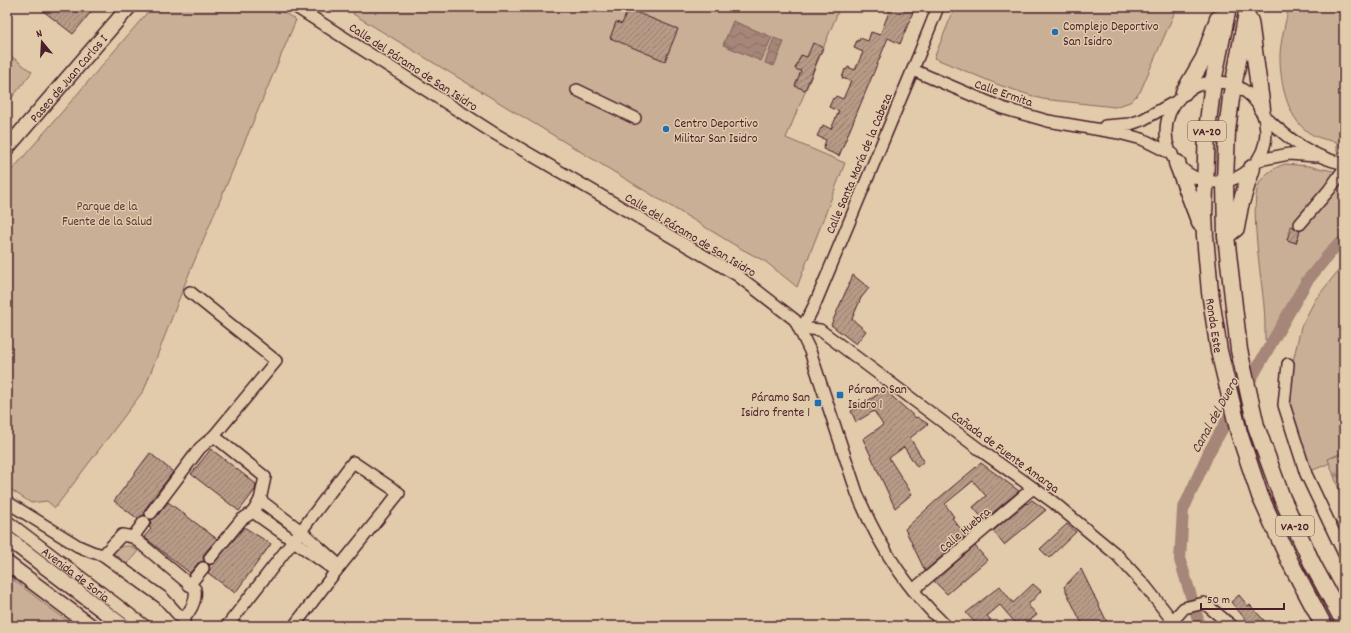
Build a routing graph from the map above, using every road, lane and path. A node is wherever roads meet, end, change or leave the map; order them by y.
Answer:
1 (129, 7) edge
2 (296, 7) edge
3 (938, 7) edge
4 (1228, 7) edge
5 (1249, 7) edge
6 (913, 70) junction
7 (1213, 82) junction
8 (1233, 85) junction
9 (577, 90) dead end
10 (1179, 98) junction
11 (1263, 113) junction
12 (635, 118) dead end
13 (1090, 128) junction
14 (7, 148) edge
15 (1316, 156) junction
16 (1175, 159) junction
17 (1255, 164) junction
18 (1344, 164) edge
19 (1344, 169) edge
20 (1205, 180) junction
21 (1225, 181) junction
22 (1300, 224) dead end
23 (1205, 236) junction
24 (1226, 236) junction
25 (190, 292) dead end
26 (800, 328) junction
27 (1288, 364) dead end
28 (214, 436) junction
29 (1033, 488) junction
30 (260, 500) junction
31 (7, 502) edge
32 (253, 512) junction
33 (151, 513) dead end
34 (7, 521) edge
35 (144, 522) dead end
36 (301, 531) junction
37 (133, 537) junction
38 (7, 538) edge
39 (294, 541) junction
40 (1344, 554) edge
41 (103, 555) junction
42 (210, 558) dead end
43 (7, 563) edge
44 (203, 568) dead end
45 (338, 569) junction
46 (189, 585) junction
47 (913, 590) junction
48 (1344, 622) edge
49 (184, 623) edge
50 (1172, 624) edge
51 (91, 626) edge
52 (123, 626) edge
53 (145, 626) edge
54 (227, 626) edge
55 (294, 626) edge
56 (946, 626) edge
57 (1232, 626) edge
58 (1324, 626) edge

1 - 14 main road, Paseo de Juan Carlos I
2 - 26 street, Calle del Páramo de San Isidro
3 - 6 street, Calle Santa María de la Cabeza
4 - 7 highway, Ronda Este / VA-20
4 - 10 highway
5 - 8 highway, Ronda Este / VA-20
5 - 11 highway
6 - 13 street, Calle Ermita
6 - 26 street, Calle Santa María de la Cabeza
7 - 8 street
7 - 10 street, Calle Ermita
7 - 20 highway, Ronda Este / VA-20
8 - 11 street
8 - 21 highway, Ronda Este / VA-20
9 - 12 street
10 - 13 street, Calle Ermita
10 - 16 street
11 - 15 street
11 - 17 street
13 - 16 street, Calle Ermita
15 - 17 street
15 - 18 street
16 - 20 street, Calle Ermita
16 - 23 highway
17 - 21 street
17 - 24 highway
19 - 22 street
20 - 21 street
20 - 23 highway, Ronda Este / VA-20
21 - 24 highway, Ronda Este / VA-20
23 - 58 highway, Ronda Este / VA-20
24 - 48 highway, Ronda Este / VA-20
25 - 28 street
26 - 29 street, Cañada de Fuente Amarga
26 - 47 street, Calle del Páramo de San Isidro
27 - 40 street
28 - 30 street
28 - 33 street
29 - 47 street, Calle Huebra
29 - 50 street, Cañada de Fuente Amarga
30 - 32 street
30 - 36 street
31 - 41 street
32 - 39 street
32 - 42 street
34 - 53 street, Avenida de Soria
35 - 37 street
36 - 39 street
36 - 45 street
36 - 45 street
37 - 41 street
37 - 46 street
38 - 52 main road, Avenida de Soria
39 - 45 street
39 - 54 street
41 - 49 street
43 - 51 main road
44 - 46 street
45 - 55 street
46 - 49 street
47 - 56 street, Calle del Páramo de San Isidro
50 - 57 street

